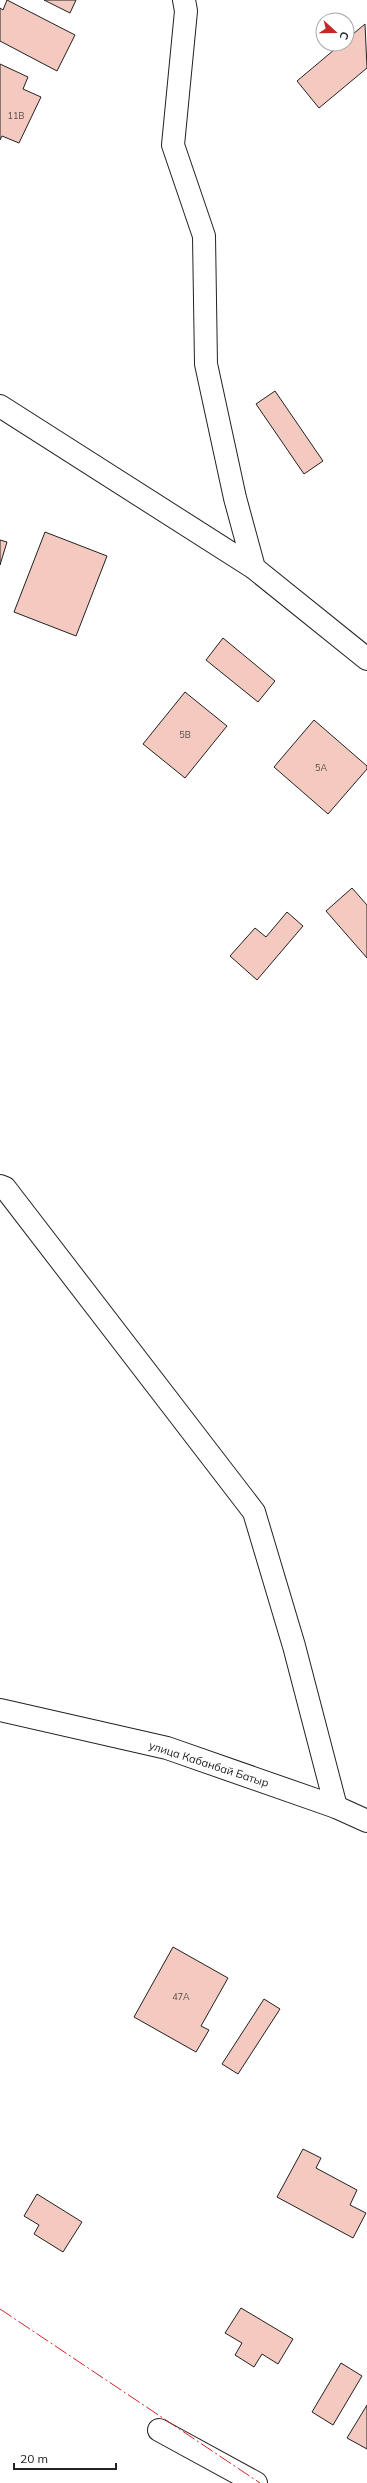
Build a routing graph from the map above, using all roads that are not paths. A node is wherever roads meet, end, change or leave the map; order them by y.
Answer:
1 (184, 0) edge
2 (0, 406) edge
3 (254, 568) junction
4 (367, 659) edge
5 (0, 1186) edge
6 (0, 1710) edge
7 (336, 1807) junction
8 (367, 1821) edge
9 (160, 2430) dead end
10 (256, 2483) edge

1 - 3 street
2 - 3 street
3 - 4 street
5 - 7 street
6 - 7 street, улица Кабанбай Батыр
7 - 8 street, улица Кабанбай Батыр
9 - 10 street

